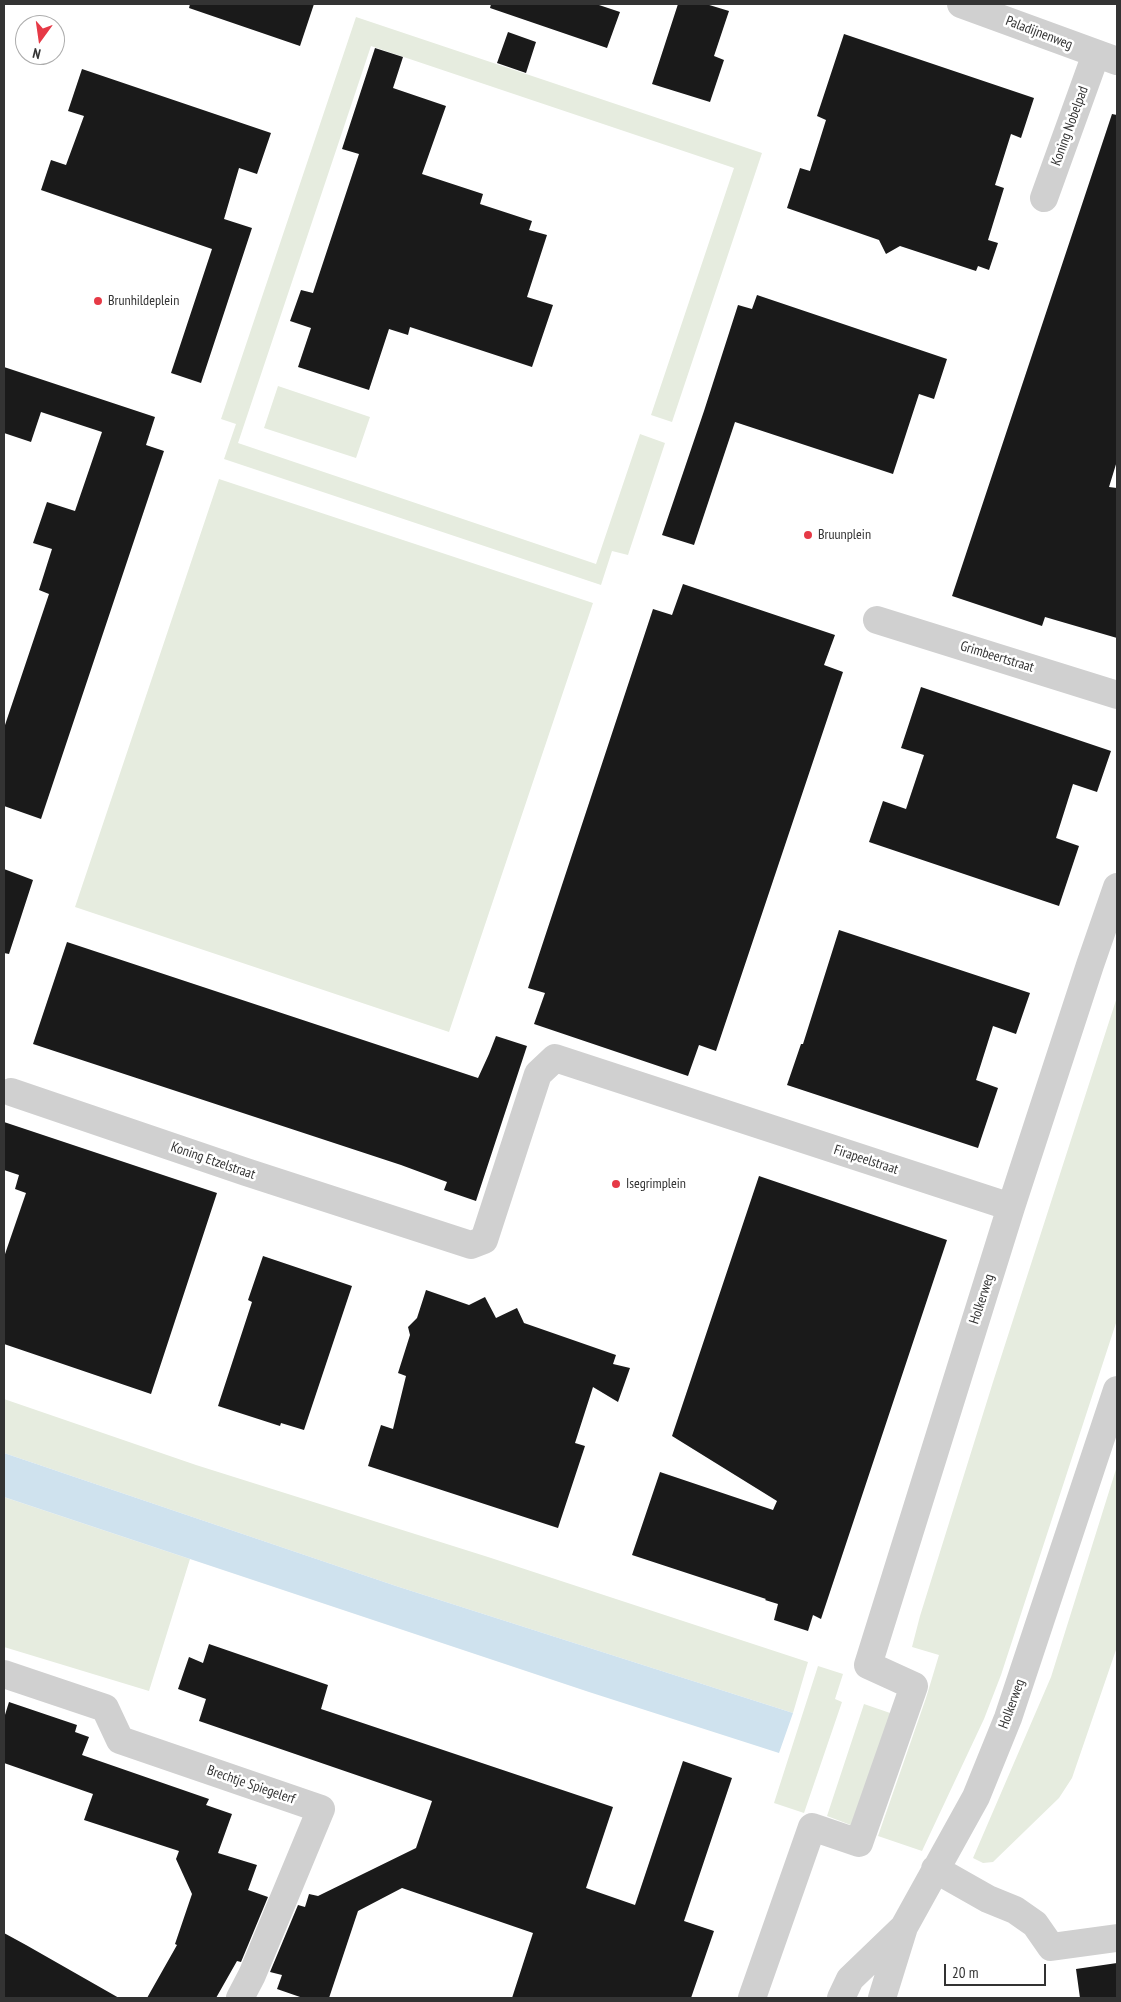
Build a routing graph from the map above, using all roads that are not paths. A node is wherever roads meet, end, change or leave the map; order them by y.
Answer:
1 (961, 4) edge
2 (1106, 57) edge
3 (1044, 198) dead end
4 (877, 620) dead end
5 (1117, 695) edge
6 (1117, 887) edge
7 (11, 1092) dead end
8 (720, 1113) joint
9 (1012, 1207) junction
10 (1117, 1390) edge
11 (1112, 1425) edge
12 (4, 1674) edge
13 (935, 1869) junction
14 (904, 1927) junction
15 (1117, 1938) edge
16 (240, 1998) edge
17 (752, 1998) edge
18 (840, 1998) edge
19 (882, 1998) edge

1 - 2 street, Paladijnenweg
2 - 3 street, Koning Nobelpad
4 - 5 street, Grimbeertstraat
6 - 9 street, Holkerweg
7 - 8 street, Koning Etzelstraat
8 - 9 street, Firapeelstraat
9 - 17 street, Holkerweg
10 - 11 street, Holkerweg
11 - 13 street, Holkerweg
12 - 16 street, Brechtje Spiegelerf
13 - 14 street, Holkerweg
13 - 15 street
14 - 18 street, Holkerweg
14 - 19 street, Holkerweg

